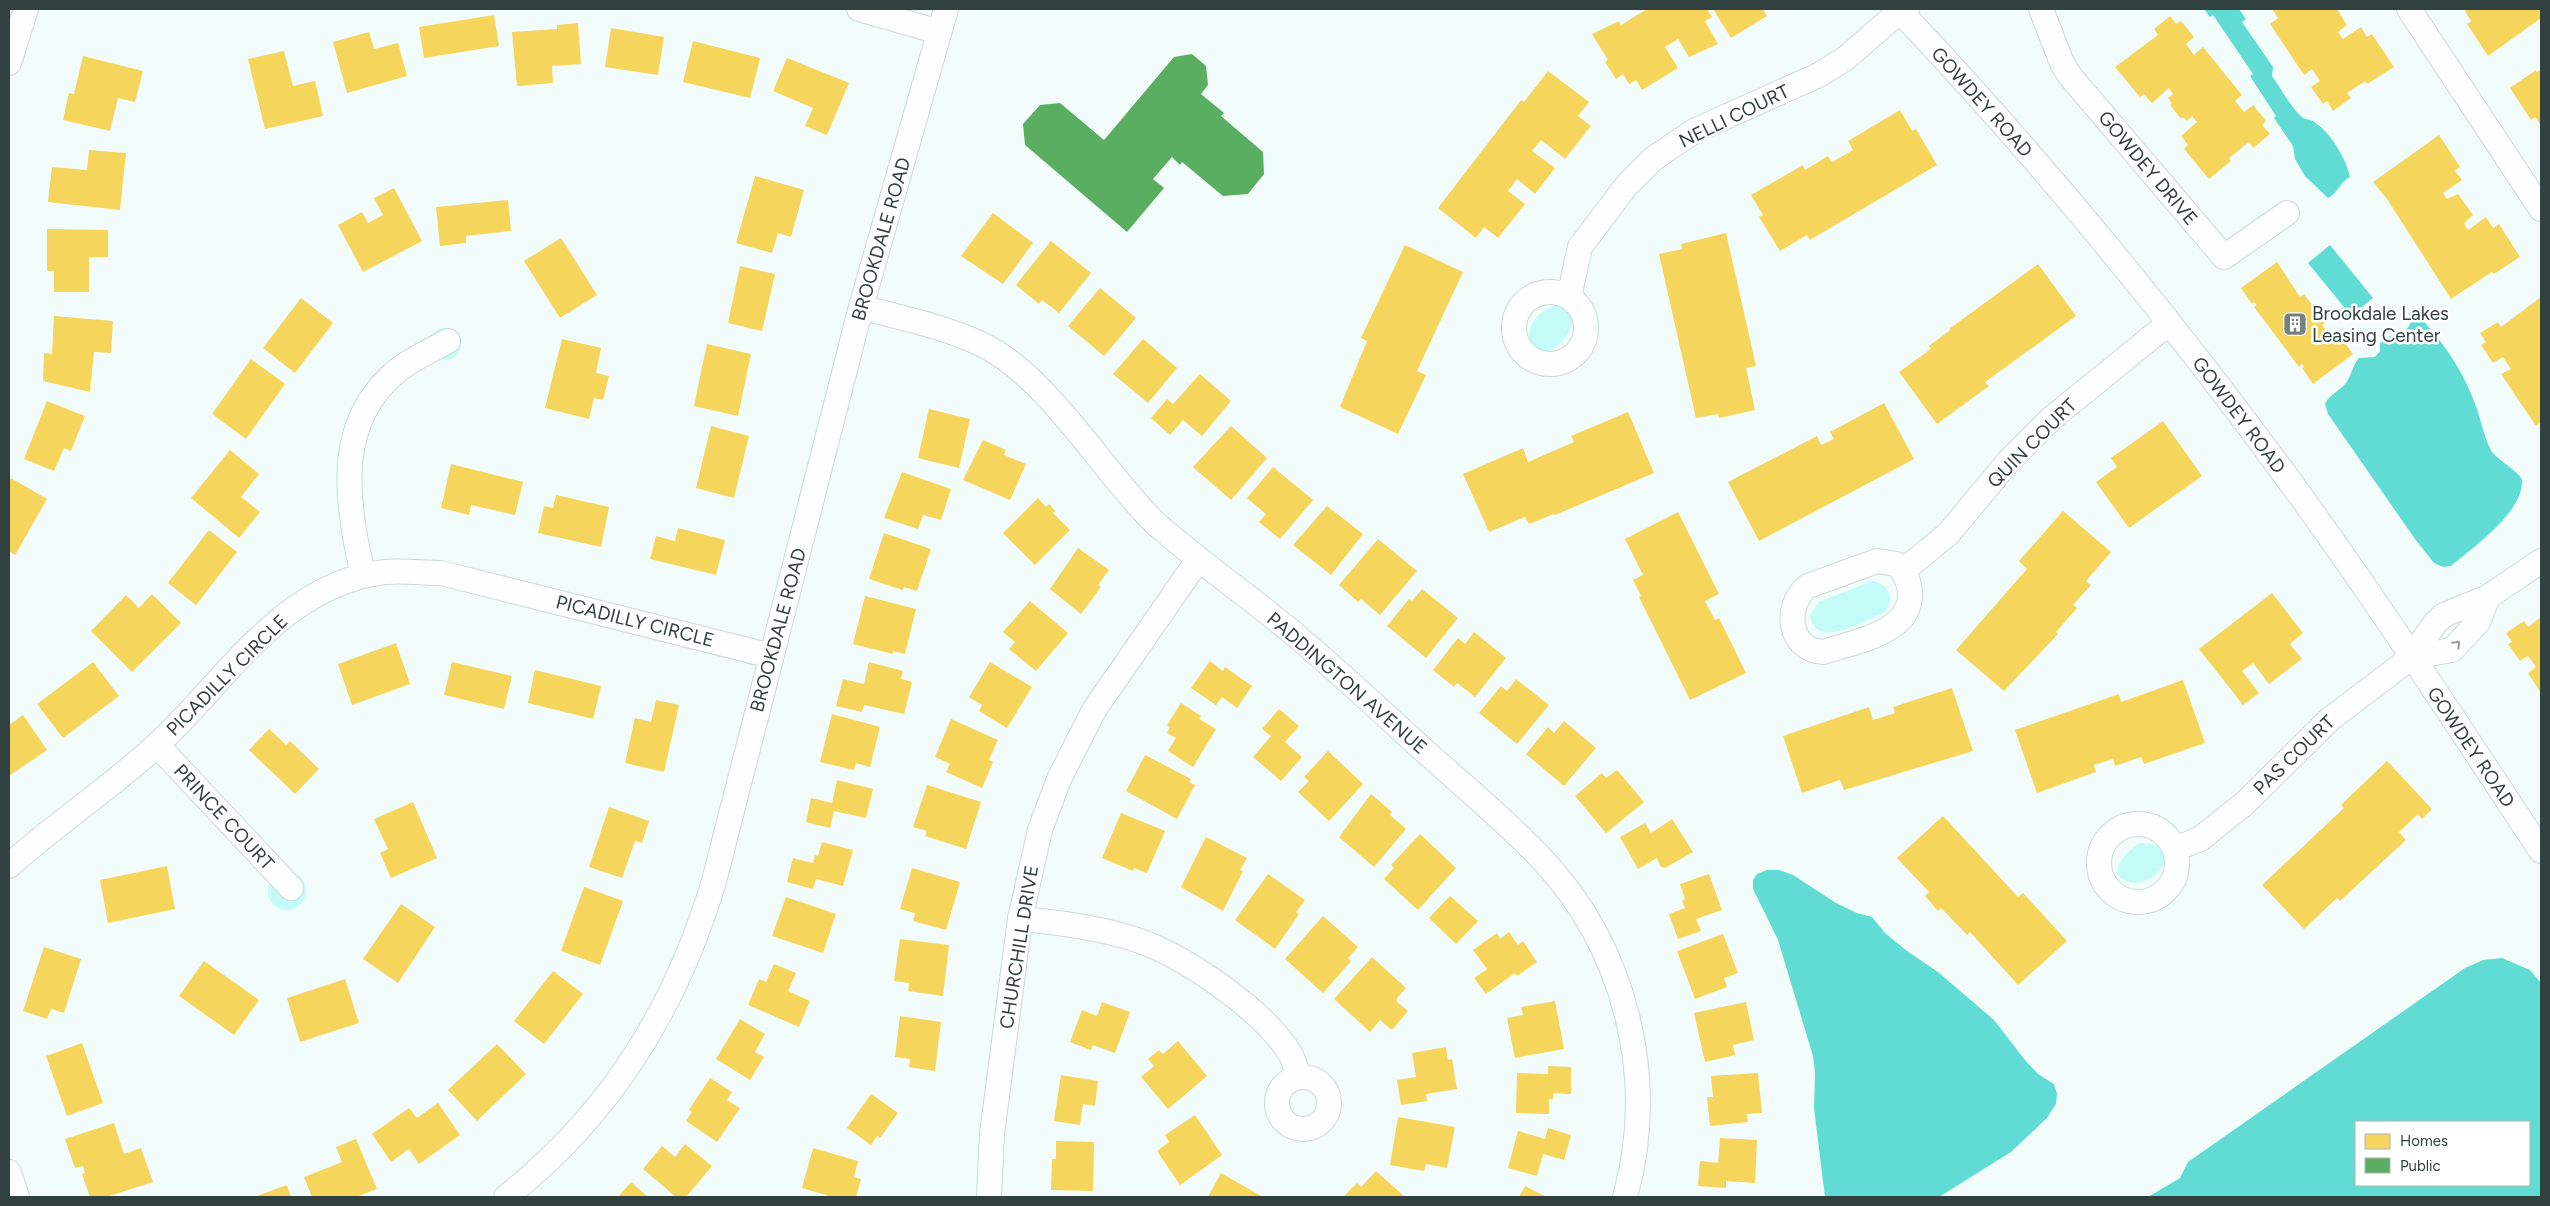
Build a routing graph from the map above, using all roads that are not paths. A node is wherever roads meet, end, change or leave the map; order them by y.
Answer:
1 (26, 9) edge
2 (859, 9) edge
3 (946, 9) edge
4 (1901, 9) edge
5 (2041, 9) edge
6 (2409, 9) edge
7 (939, 32) junction
8 (9, 63) edge
9 (2541, 209) edge
10 (2287, 213) dead end
11 (1569, 297) dead end
12 (861, 306) junction
13 (2169, 323) junction
14 (448, 341) dead end
15 (1198, 560) junction
16 (2541, 561) edge
17 (1904, 571) junction
18 (362, 576) junction
19 (771, 656) junction
20 (2412, 656) junction
21 (157, 745) junction
22 (2175, 849) dead end
23 (2541, 852) edge
24 (9, 866) edge
25 (291, 888) dead end
26 (1020, 919) junction
27 (1299, 1076) dead end
28 (9, 1172) edge
29 (17, 1197) edge
30 (506, 1197) edge
31 (989, 1197) edge
32 (1625, 1197) edge

1 - 8 street
2 - 7 street
3 - 7 street, BROOKDALE ROAD
4 - 11 street, NELLI COURT
4 - 13 street, GOWDEY ROAD
5 - 10 street, GOWDEY DRIVE
6 - 9 street
7 - 12 street, BROOKDALE ROAD
12 - 15 street, PADDINGTON AVENUE
12 - 19 street, BROOKDALE ROAD
13 - 17 street, QUIN COURT
13 - 20 street, GOWDEY ROAD
14 - 18 street
15 - 26 street, CHURCHILL DRIVE
15 - 32 street, PADDINGTON AVENUE
16 - 20 street
17 - 17 street
18 - 19 street, PICADILLY CIRCLE
18 - 21 street, PICADILLY CIRCLE
19 - 30 street, BROOKDALE ROAD
20 - 22 street, PAS COURT
20 - 23 street, GOWDEY ROAD
21 - 24 street, PICADILLY CIRCLE
21 - 25 street, PRINCE COURT
26 - 27 street
26 - 31 street, CHURCHILL DRIVE
28 - 29 street

